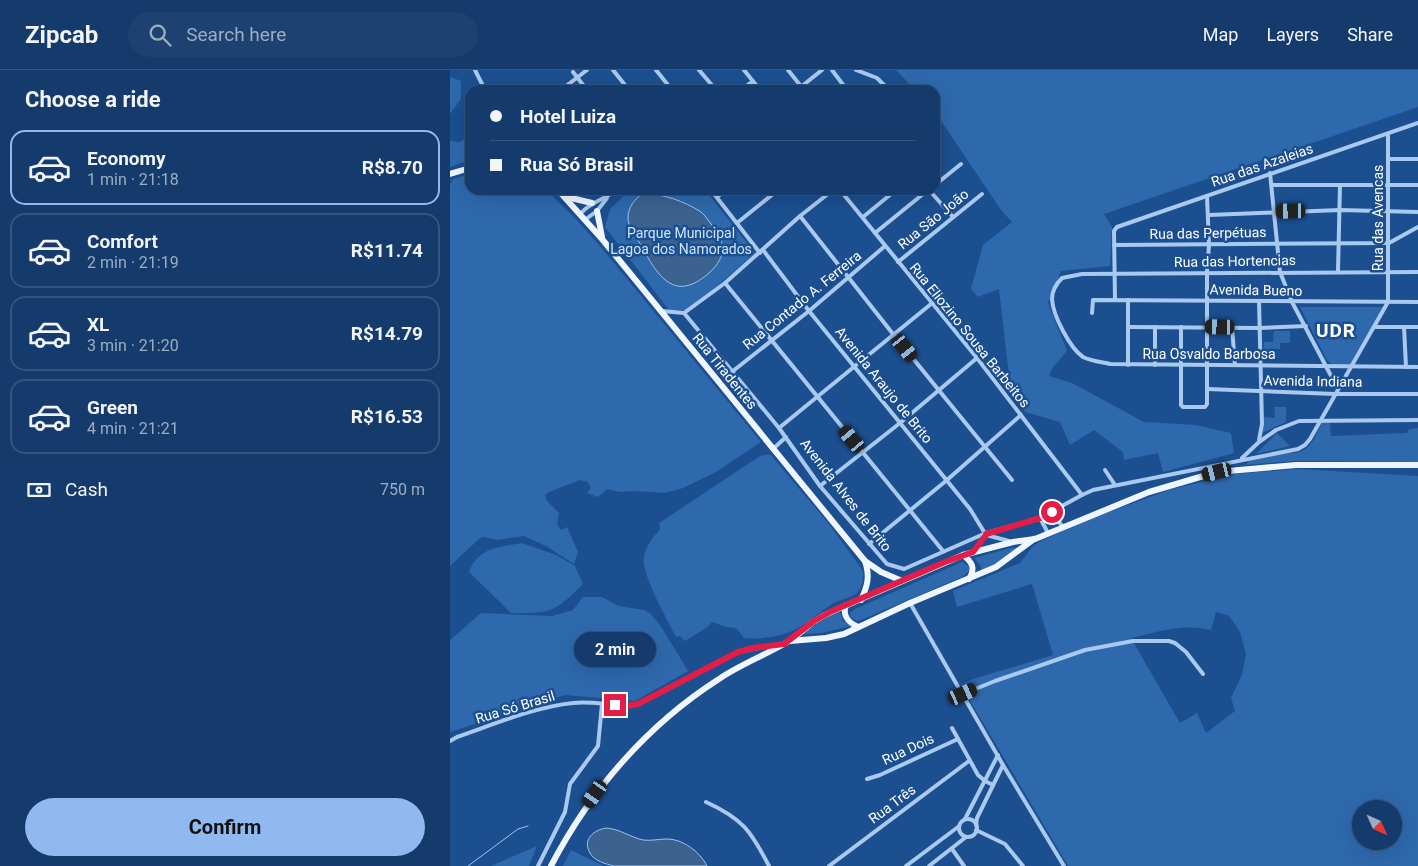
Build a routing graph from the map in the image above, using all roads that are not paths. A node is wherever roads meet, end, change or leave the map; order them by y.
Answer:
1 (474, 70) edge
2 (587, 70) edge
3 (613, 70) edge
4 (656, 70) edge
5 (699, 70) edge
6 (744, 70) edge
7 (788, 70) edge
8 (822, 70) edge
9 (832, 70) edge
10 (856, 70) edge
11 (573, 72) dead end
12 (577, 78) junction
13 (753, 81) junction
14 (482, 85) edge
15 (568, 85) edge
16 (583, 85) edge
17 (624, 85) edge
18 (668, 85) edge
19 (712, 85) edge
20 (748, 85) edge
21 (756, 85) edge
22 (800, 85) edge
23 (806, 85) edge
24 (843, 85) edge
25 (884, 85) edge
26 (1418, 123) edge
27 (1388, 134) junction
28 (1389, 159) junction
29 (1418, 159) edge
30 (962, 164) dead end
31 (465, 170) edge
32 (1270, 173) junction
33 (450, 174) edge
34 (940, 181) edge
35 (1272, 185) junction
36 (1340, 185) junction
37 (1388, 185) junction
38 (1418, 185) edge
39 (982, 194) dead end
40 (564, 195) edge
41 (610, 195) edge
42 (715, 195) edge
43 (720, 195) edge
44 (772, 195) edge
45 (827, 195) edge
46 (844, 195) edge
47 (923, 195) edge
48 (933, 195) edge
49 (889, 196) edge
50 (1207, 196) junction
51 (566, 197) junction
52 (606, 198) junction
53 (717, 198) junction
54 (592, 203) junction
55 (1340, 210) junction
56 (597, 211) junction
57 (1275, 212) junction
58 (1389, 212) junction
59 (1418, 212) edge
60 (1209, 215) junction
61 (583, 216) junction
62 (800, 216) junction
63 (863, 217) junction
64 (953, 217) junction
65 (738, 223) junction
66 (1418, 227) edge
67 (875, 233) junction
68 (602, 239) junction
69 (1339, 243) junction
70 (1389, 243) junction
71 (1277, 244) junction
72 (1209, 245) junction
73 (885, 246) junction
74 (1114, 246) junction
75 (761, 252) junction
76 (898, 262) junction
77 (1338, 271) junction
78 (1207, 272) junction
79 (1280, 272) junction
80 (1389, 272) junction
81 (1418, 272) edge
82 (1114, 274) junction
83 (849, 277) junction
84 (725, 283) junction
85 (1056, 284) joint
86 (1115, 300) junction
87 (1128, 300) junction
88 (1207, 300) junction
89 (1259, 300) junction
90 (1292, 302) junction
91 (1388, 302) junction
92 (1418, 302) edge
93 (931, 304) junction
94 (661, 311) junction
95 (809, 311) junction
96 (684, 313) junction
97 (1092, 313) dead end
98 (1306, 326) junction
99 (1128, 327) junction
100 (1155, 327) junction
101 (1181, 327) junction
102 (1207, 327) junction
103 (1376, 327) junction
104 (1404, 327) junction
105 (1232, 328) junction
106 (1259, 328) junction
107 (1418, 328) edge
108 (893, 334) junction
109 (771, 340) junction
110 (977, 358) junction
111 (1128, 365) junction
112 (1155, 365) junction
113 (1181, 365) junction
114 (1207, 365) junction
115 (1235, 365) junction
116 (854, 366) junction
117 (1261, 366) junction
118 (1352, 366) junction
119 (1327, 367) junction
120 (1406, 367) junction
121 (1418, 367) edge
122 (733, 371) junction
123 (1207, 388) junction
124 (1338, 389) junction
125 (940, 390) junction
126 (1261, 391) junction
127 (1335, 394) junction
128 (1418, 394) edge
129 (816, 397) junction
130 (1021, 415) junction
131 (1418, 420) edge
132 (1320, 421) junction
133 (900, 423) junction
134 (779, 428) junction
135 (786, 437) junction
136 (1259, 442) junction
137 (986, 446) junction
138 (773, 449) junction
139 (863, 453) junction
140 (1242, 459) junction
141 (1418, 466) edge
142 (1105, 470) dead end
143 (947, 480) junction
144 (1012, 480) dead end
145 (1115, 485) junction
146 (820, 486) junction
147 (1082, 495) junction
148 (910, 511) junction
149 (1052, 512) junction
150 (1040, 518) junction
151 (1063, 527) junction
152 (1048, 533) junction
153 (986, 534) junction
154 (1035, 539) junction
155 (1014, 542) junction
156 (869, 544) junction
157 (943, 552) junction
158 (973, 552) junction
159 (963, 555) junction
160 (864, 561) junction
161 (969, 580) junction
162 (902, 581) junction
163 (860, 600) junction
164 (910, 603) junction
165 (846, 606) junction
166 (858, 627) junction
167 (787, 642) junction
168 (1203, 674) dead end
169 (963, 694) junction
170 (602, 704) junction
171 (952, 728) dead end
172 (958, 738) junction
173 (450, 742) edge
174 (998, 755) junction
175 (969, 760) junction
176 (1003, 765) junction
177 (867, 779) dead end
178 (985, 781) junction
179 (993, 785) junction
180 (706, 802) dead end
181 (965, 819) junction
182 (976, 825) junction
183 (958, 827) junction
184 (976, 830) junction
185 (966, 837) junction
186 (952, 849) junction
187 (538, 866) edge
188 (551, 866) edge
189 (769, 866) edge
190 (829, 866) edge
191 (906, 866) edge
192 (929, 866) edge
193 (964, 866) edge
194 (1023, 866) edge
195 (1064, 866) edge

1 - 14 street
2 - 12 street
3 - 17 street
4 - 18 street
5 - 19 street
6 - 13 street
7 - 22 street
8 - 23 street
9 - 24 street
10 - 25 street
11 - 12 street
12 - 15 street
12 - 16 street
13 - 20 street
13 - 21 street
26 - 27 street, Rua das Azaleias
27 - 28 street, Rua das Avencas
27 - 32 street, Rua das Azaleias
28 - 29 street
28 - 37 street, Rua das Avencas
30 - 34 street
31 - 33 main road
32 - 35 street
32 - 50 street, Rua das Azaleias
35 - 36 street
35 - 57 street
36 - 37 street
36 - 55 street
37 - 38 street
37 - 58 street, Rua das Avencas
39 - 64 street, Rua São João
40 - 51 main road, Rua Tiradentes
41 - 52 street
42 - 53 street, Avenida Araujo de Brito
43 - 53 street
44 - 65 street
45 - 62 street
46 - 63 street, Rua Eliozino Sousa Barbeitos
47 - 67 street
48 - 64 street
49 - 63 street
50 - 60 street
50 - 74 street, Rua das Azaleias
51 - 54 main road
51 - 61 main road, Rua Tiradentes
52 - 54 street
52 - 56 street
53 - 65 street, Avenida Araujo de Brito
54 - 61 street
55 - 57 street
55 - 58 street
55 - 69 street
56 - 61 street
56 - 68 main road
57 - 60 street
57 - 71 street
58 - 59 street
58 - 70 street, Rua das Avencas
60 - 72 street
61 - 68 main road, Rua Tiradentes
62 - 75 street
62 - 83 street
63 - 67 street, Rua Eliozino Sousa Barbeitos
64 - 76 street, Rua São João
65 - 75 street, Avenida Araujo de Brito
66 - 70 street, Rua das Perpétuas
67 - 73 street, Rua Eliozino Sousa Barbeitos
68 - 94 main road, Rua Tiradentes
69 - 70 street, Rua das Perpétuas
69 - 71 street, Rua das Perpétuas
69 - 77 street
70 - 80 street, Rua das Avencas
71 - 72 street, Rua das Perpétuas
71 - 79 street
72 - 74 street, Rua das Perpétuas
72 - 78 street
73 - 76 street, Rua Eliozino Sousa Barbeitos
73 - 83 street, Rua Contado A. Ferreira
74 - 82 street
75 - 84 street
75 - 95 street, Avenida Araujo de Brito
76 - 93 street, Rua Eliozino Sousa Barbeitos
77 - 79 street, Rua das Hortencias
77 - 80 street, Rua das Hortencias
78 - 79 street, Rua das Hortencias
78 - 82 street, Rua das Hortencias
78 - 88 street
79 - 90 street
80 - 81 street, Rua das Hortencias
80 - 91 street, Rua das Avencas
82 - 85 street, Rua das Hortencias
82 - 86 street
83 - 95 street, Rua Contado A. Ferreira
83 - 108 street
84 - 96 street
84 - 109 street
85 - 111 street, Rua Osvaldo Barbosa
86 - 87 street, Avenida Bueno
86 - 97 street, Avenida Bueno
87 - 88 street, Avenida Bueno
87 - 99 street
88 - 89 street, Avenida Bueno
88 - 102 street
89 - 90 street, Avenida Bueno
89 - 106 street
90 - 91 street, Avenida Bueno
90 - 98 street
91 - 92 street, Avenida Bueno
91 - 103 street
93 - 108 street
93 - 110 street, Rua Eliozino Sousa Barbeitos
94 - 96 street
94 - 138 main road, Rua Tiradentes
95 - 109 street, Rua Contado A. Ferreira
95 - 116 street, Avenida Araujo de Brito
96 - 122 street, Avenida Alves de Brito
98 - 106 street
98 - 119 street
99 - 100 street
99 - 111 street
100 - 101 street
100 - 112 street
101 - 102 street
101 - 113 street
102 - 105 street
102 - 114 street
103 - 104 street
103 - 118 street
104 - 107 street
104 - 120 street
105 - 106 street
105 - 115 street
106 - 117 street
108 - 116 street
108 - 125 street
109 - 122 street, Rua Contado A. Ferreira
109 - 129 street
110 - 125 street
110 - 130 street, Rua Eliozino Sousa Barbeitos
111 - 112 street, Rua Osvaldo Barbosa
112 - 113 street, Rua Osvaldo Barbosa
113 - 114 street, Rua Osvaldo Barbosa
113 - 123 street
114 - 115 street, Rua Osvaldo Barbosa
114 - 123 street
115 - 117 street, Rua Osvaldo Barbosa
116 - 129 street
116 - 133 street, Avenida Araujo de Brito
117 - 119 street, Rua Osvaldo Barbosa
117 - 126 street
118 - 119 street, Rua Osvaldo Barbosa
118 - 120 street, Rua Osvaldo Barbosa
118 - 124 street
119 - 124 street
120 - 121 street, Rua Osvaldo Barbosa
122 - 134 street, Avenida Alves de Brito
123 - 126 street, Avenida Indiana
124 - 127 street
125 - 133 street
125 - 137 street
126 - 127 street, Avenida Indiana
126 - 136 street
127 - 128 street, Avenida Indiana
127 - 132 street
129 - 134 street
129 - 139 street
130 - 137 street
130 - 147 street, Rua Eliozino Sousa Barbeitos
131 - 132 street
132 - 136 street
132 - 140 street, Avenida Alves de Brito
133 - 139 street
133 - 143 street, Avenida Araujo de Brito
134 - 135 street, Avenida Alves de Brito
135 - 138 street
135 - 146 street, Avenida Alves de Brito
136 - 140 street
137 - 143 street
137 - 144 street
138 - 160 main road, Rua Tiradentes
139 - 146 street
139 - 148 street
140 - 145 street, Avenida Alves de Brito
141 - 151 main road
142 - 145 street
143 - 148 street
143 - 153 street, Avenida Araujo de Brito
145 - 147 street, Avenida Alves de Brito
146 - 156 street, Avenida Alves de Brito
147 - 149 street, Avenida Alves de Brito
148 - 156 street
148 - 157 street
149 - 150 street, Avenida Alves de Brito
149 - 151 street
150 - 152 street
150 - 153 street, Avenida Alves de Brito
151 - 152 main road
152 - 154 main road
153 - 155 street
153 - 157 street, Avenida Alves de Brito
153 - 158 street
154 - 155 main road
154 - 161 main road
155 - 158 main road
156 - 157 street, Avenida Alves de Brito
158 - 159 main road
159 - 161 main road
159 - 162 main road
160 - 162 main road, Rua Tiradentes
160 - 163 main road
161 - 164 main road
162 - 163 main road
163 - 165 main road
164 - 166 main road
164 - 169 street
165 - 166 main road
165 - 167 main road
166 - 167 main road
167 - 170 street, Rua Só Brasil
167 - 188 main road
168 - 169 street
169 - 174 street
170 - 173 street, Rua Só Brasil
170 - 187 street
171 - 172 street
172 - 175 street
172 - 177 street, Rua Dois
174 - 176 street
174 - 178 street
175 - 178 street
175 - 190 street, Rua Três
176 - 179 street
176 - 195 street
178 - 179 street
178 - 181 street
179 - 182 street
180 - 189 street
181 - 182 street
181 - 183 street
182 - 184 street
183 - 185 street
183 - 191 street
184 - 185 street
184 - 194 street
185 - 186 street
186 - 192 street
186 - 193 street

